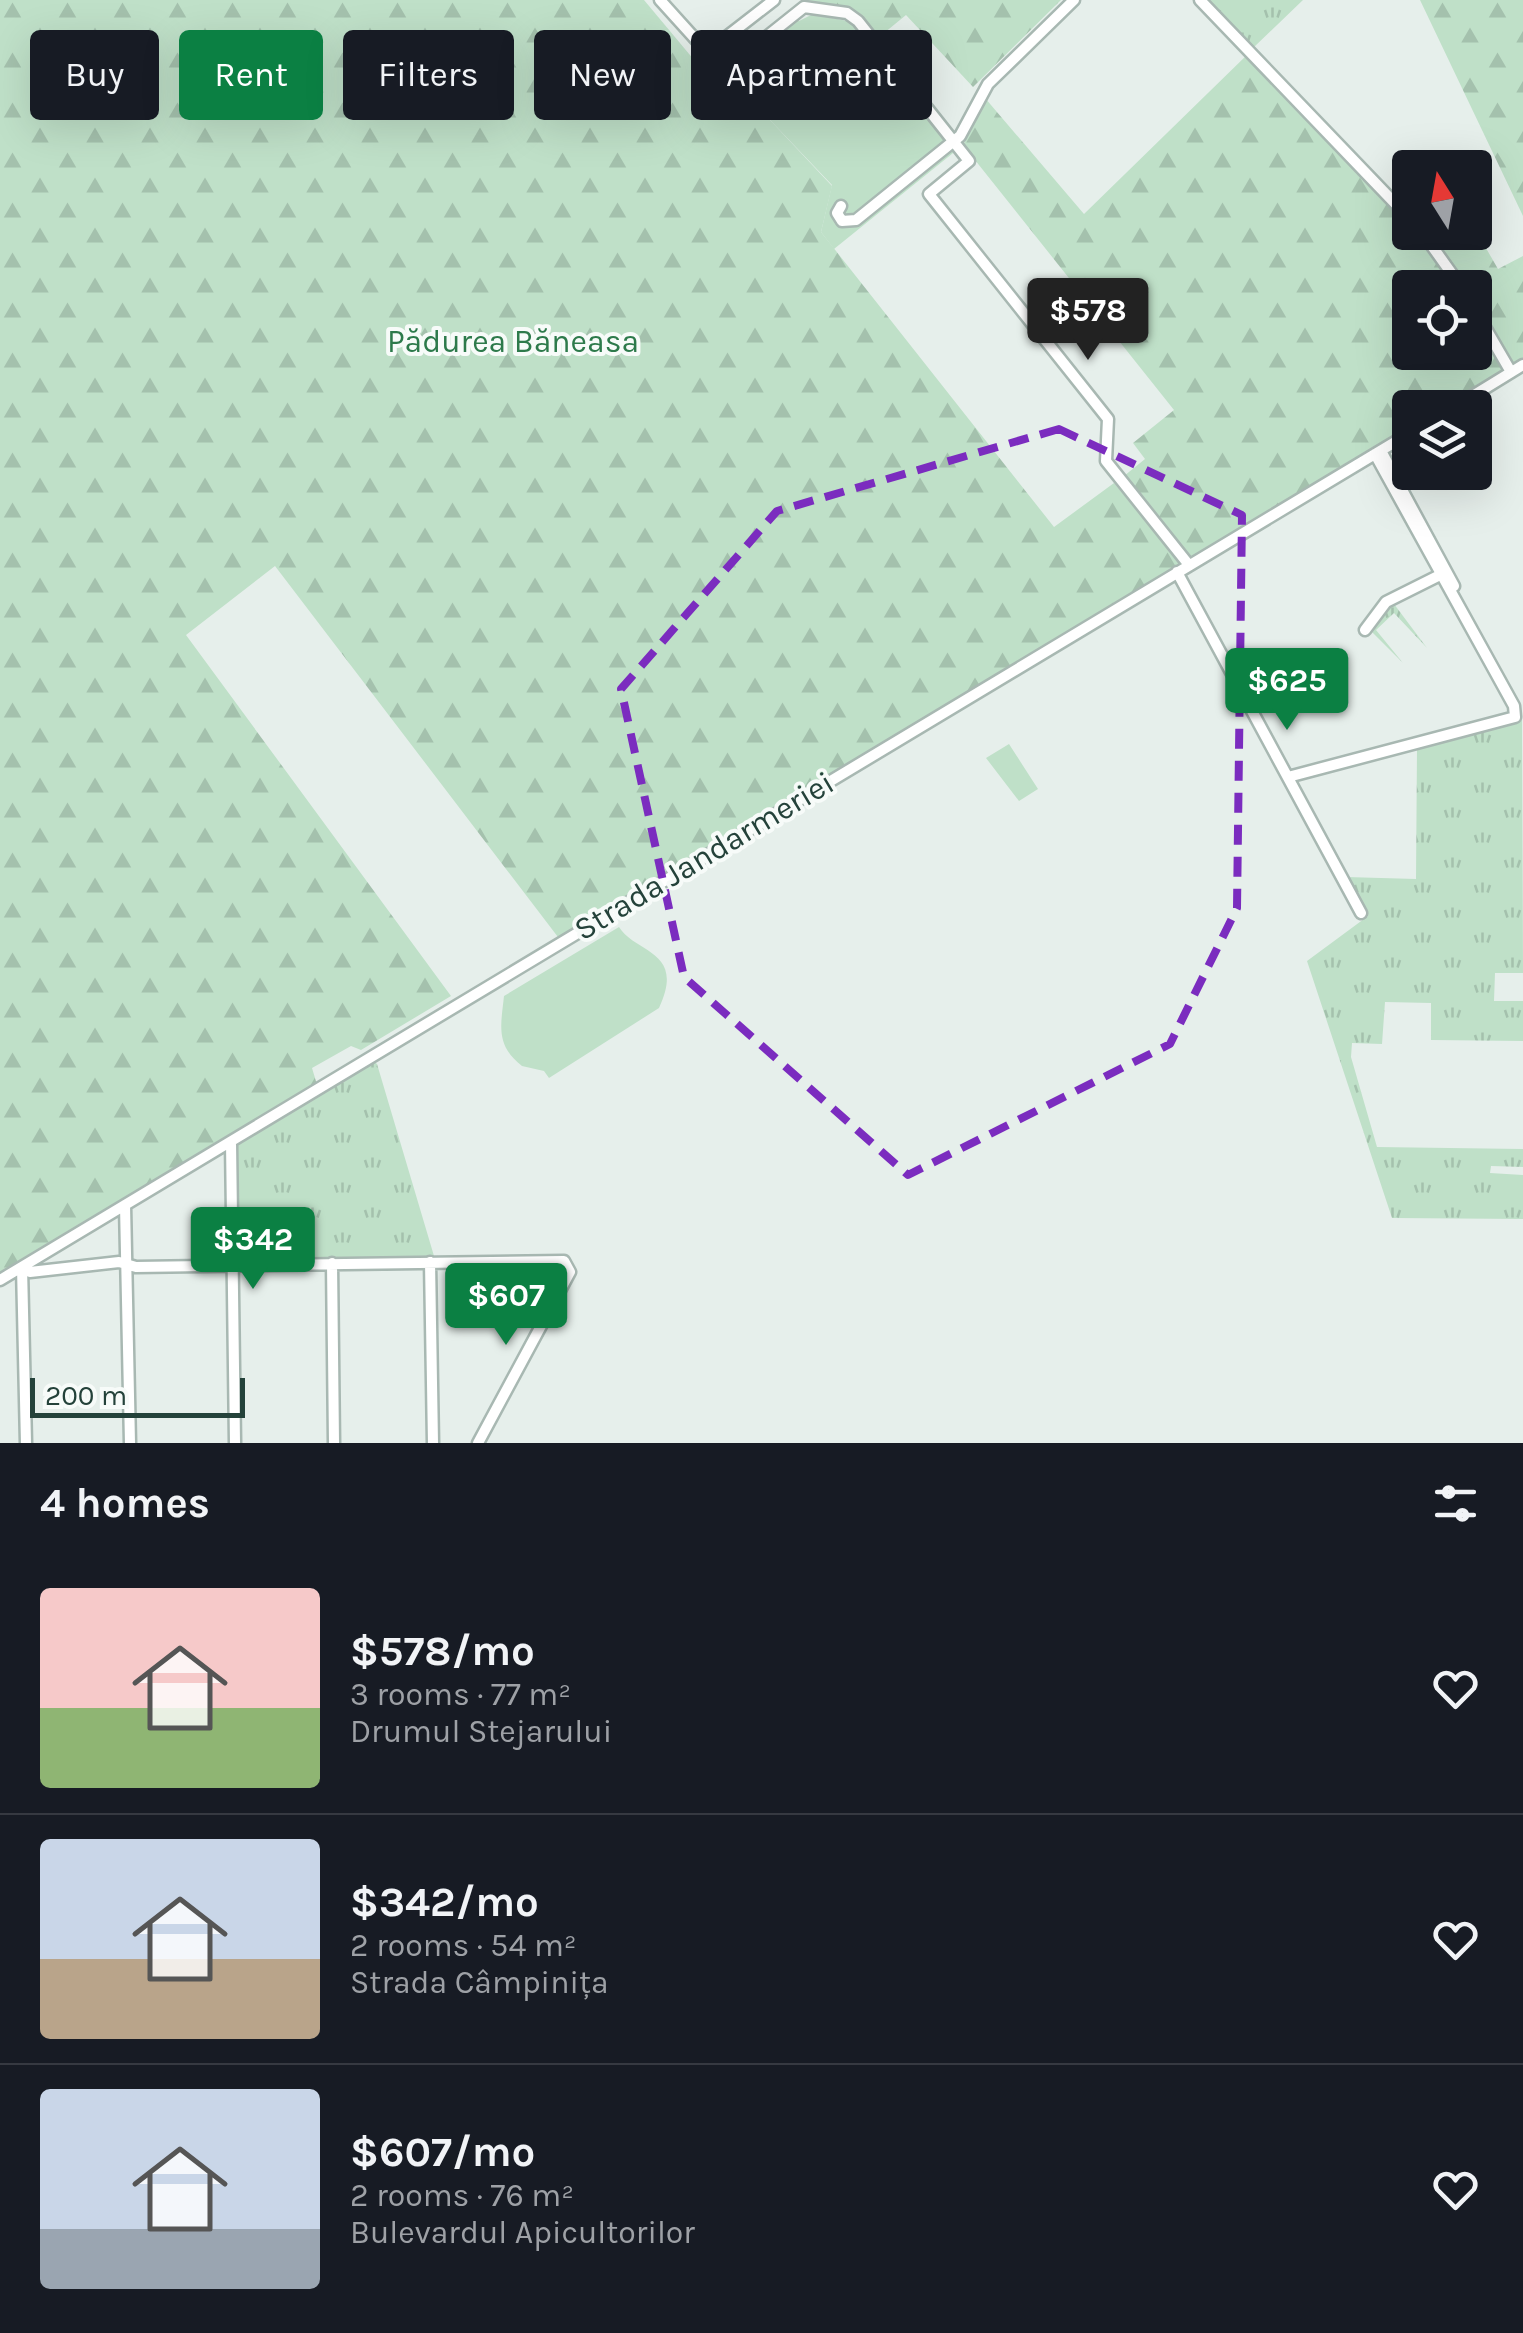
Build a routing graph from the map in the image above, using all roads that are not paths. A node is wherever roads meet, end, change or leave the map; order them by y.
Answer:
1 (660, 0) edge
2 (789, 0) edge
3 (1074, 0) edge
4 (1200, 0) edge
5 (768, 2) edge
6 (798, 11) junction
7 (774, 30) edge
8 (953, 142) junction
9 (1392, 200) edge
10 (840, 206) dead end
11 (1492, 339) edge
12 (1523, 366) edge
13 (1511, 372) junction
14 (1482, 390) edge
15 (1392, 444) edge
16 (1378, 452) junction
17 (1189, 564) junction
18 (1177, 572) junction
19 (1440, 575) junction
20 (1364, 630) dead end
21 (1478, 630) dead end
22 (1288, 777) junction
23 (1362, 913) dead end
24 (231, 1142) junction
25 (125, 1205) junction
26 (430, 1262) junction
27 (332, 1264) junction
28 (232, 1265) junction
29 (128, 1266) junction
30 (22, 1267) junction
31 (0, 1280) edge
32 (26, 1443) edge
33 (130, 1443) edge
34 (235, 1443) edge
35 (334, 1443) edge
36 (433, 1443) edge
37 (478, 1443) edge

1 - 5 street
2 - 6 street
3 - 8 street
4 - 9 street
6 - 7 street
6 - 8 street
8 - 10 street
8 - 17 street
11 - 13 street
12 - 13 street
13 - 14 street
15 - 16 street, Strada Jandarmeriei
16 - 17 street, Strada Jandarmeriei
16 - 19 street
16 - 21 street
17 - 18 street, Strada Jandarmeriei
18 - 22 street
18 - 24 street, Strada Jandarmeriei
19 - 20 street
19 - 22 street
22 - 23 street
24 - 25 street, Strada Jandarmeriei
24 - 28 street
25 - 29 street
25 - 30 street, Strada Jandarmeriei
26 - 27 street
26 - 36 street
26 - 37 street
27 - 28 street
27 - 35 street
28 - 29 street
28 - 34 street
29 - 30 street
29 - 33 street
30 - 31 street, Strada Jandarmeriei
30 - 32 street

